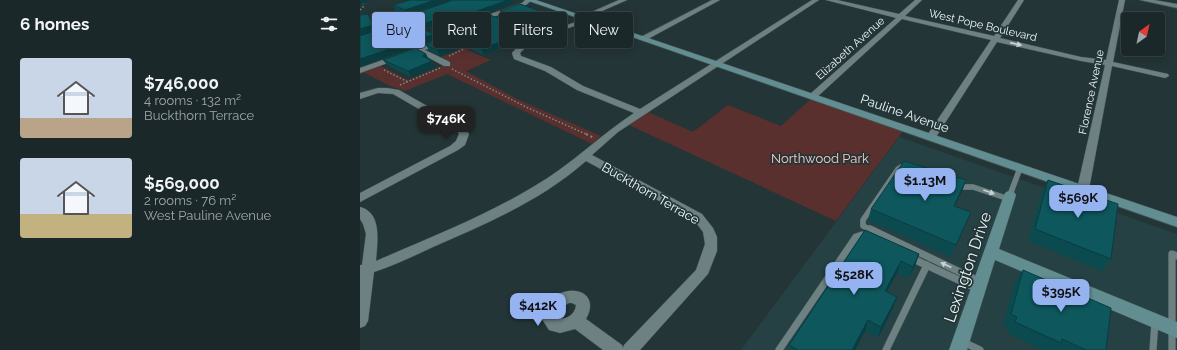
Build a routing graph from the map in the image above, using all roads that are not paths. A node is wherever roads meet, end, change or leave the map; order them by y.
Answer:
1 (529, 0) edge
2 (624, 0) edge
3 (717, 0) edge
4 (816, 0) edge
5 (829, 0) edge
6 (847, 0) edge
7 (920, 0) edge
8 (1021, 0) edge
9 (1122, 0) edge
10 (1143, 0) edge
11 (1177, 6) edge
12 (434, 9) edge
13 (424, 12) edge
14 (596, 12) edge
15 (903, 15) junction
16 (492, 16) junction
17 (575, 16) edge
18 (499, 19) edge
19 (575, 24) edge
20 (633, 35) edge
21 (998, 37) junction
22 (642, 38) junction
23 (418, 50) junction
24 (718, 63) junction
25 (1109, 63) junction
26 (447, 64) road end
27 (360, 71) edge
28 (1165, 76) dead end
29 (360, 96) edge
30 (813, 96) junction
31 (641, 113) junction
32 (932, 136) junction
33 (585, 156) junction
34 (1020, 168) junction
35 (910, 170) edge
36 (951, 186) edge
37 (1083, 189) junction
38 (1010, 197) junction
39 (360, 198) edge
40 (360, 211) edge
41 (1177, 222) edge
42 (873, 240) edge
43 (991, 252) junction
44 (907, 256) edge
45 (1177, 256) edge
46 (927, 265) junction
47 (364, 270) edge
48 (980, 285) junction
49 (360, 321) edge
50 (576, 321) dead end
51 (1155, 321) junction
52 (1174, 328) edge
53 (959, 345) edge
54 (616, 350) edge
55 (630, 350) edge
56 (779, 350) edge
57 (886, 350) edge
58 (980, 350) edge
59 (1153, 350) edge
60 (1172, 350) edge

1 - 16 street
1 - 17 street
2 - 14 street
3 - 22 street
4 - 24 street
5 - 15 street, West Pope Boulevard
6 - 15 street, West Pope Boulevard
7 - 15 street, Elizabeth Avenue
8 - 21 street
9 - 25 street, Florence Avenue
10 - 11 street
12 - 13 street
15 - 21 street, West Pope Boulevard
15 - 30 street, Elizabeth Avenue
16 - 18 street
16 - 23 street
19 - 31 street
20 - 22 street, Pauline Avenue
21 - 25 street, West Pope Boulevard
21 - 32 street
22 - 24 street, Pauline Avenue
23 - 26 street
23 - 27 street
24 - 30 street, Pauline Avenue
24 - 31 street
25 - 28 street, West Pope Boulevard
25 - 37 street, Florence Avenue
29 - 39 street
30 - 32 street, Pauline Avenue
31 - 33 street
32 - 34 street, Pauline Avenue
33 - 47 street
33 - 55 street, Buckthorn Terrace
34 - 37 street, Pauline Avenue
34 - 38 lane
48 -> 35 lane
36 -> 38 lane
37 - 41 street, Pauline Avenue
38 - 43 street, Lexington Drive
40 - 47 street
42 - 56 lane
43 - 48 street, Lexington Drive
43 - 51 street
44 - 46 lane
45 - 52 lane
46 - 48 lane
46 - 57 lane
47 - 49 street
48 - 53 street, Lexington Drive
50 - 54 street
51 - 52 street
51 - 59 lane
52 - 60 lane
53 - 58 lane

